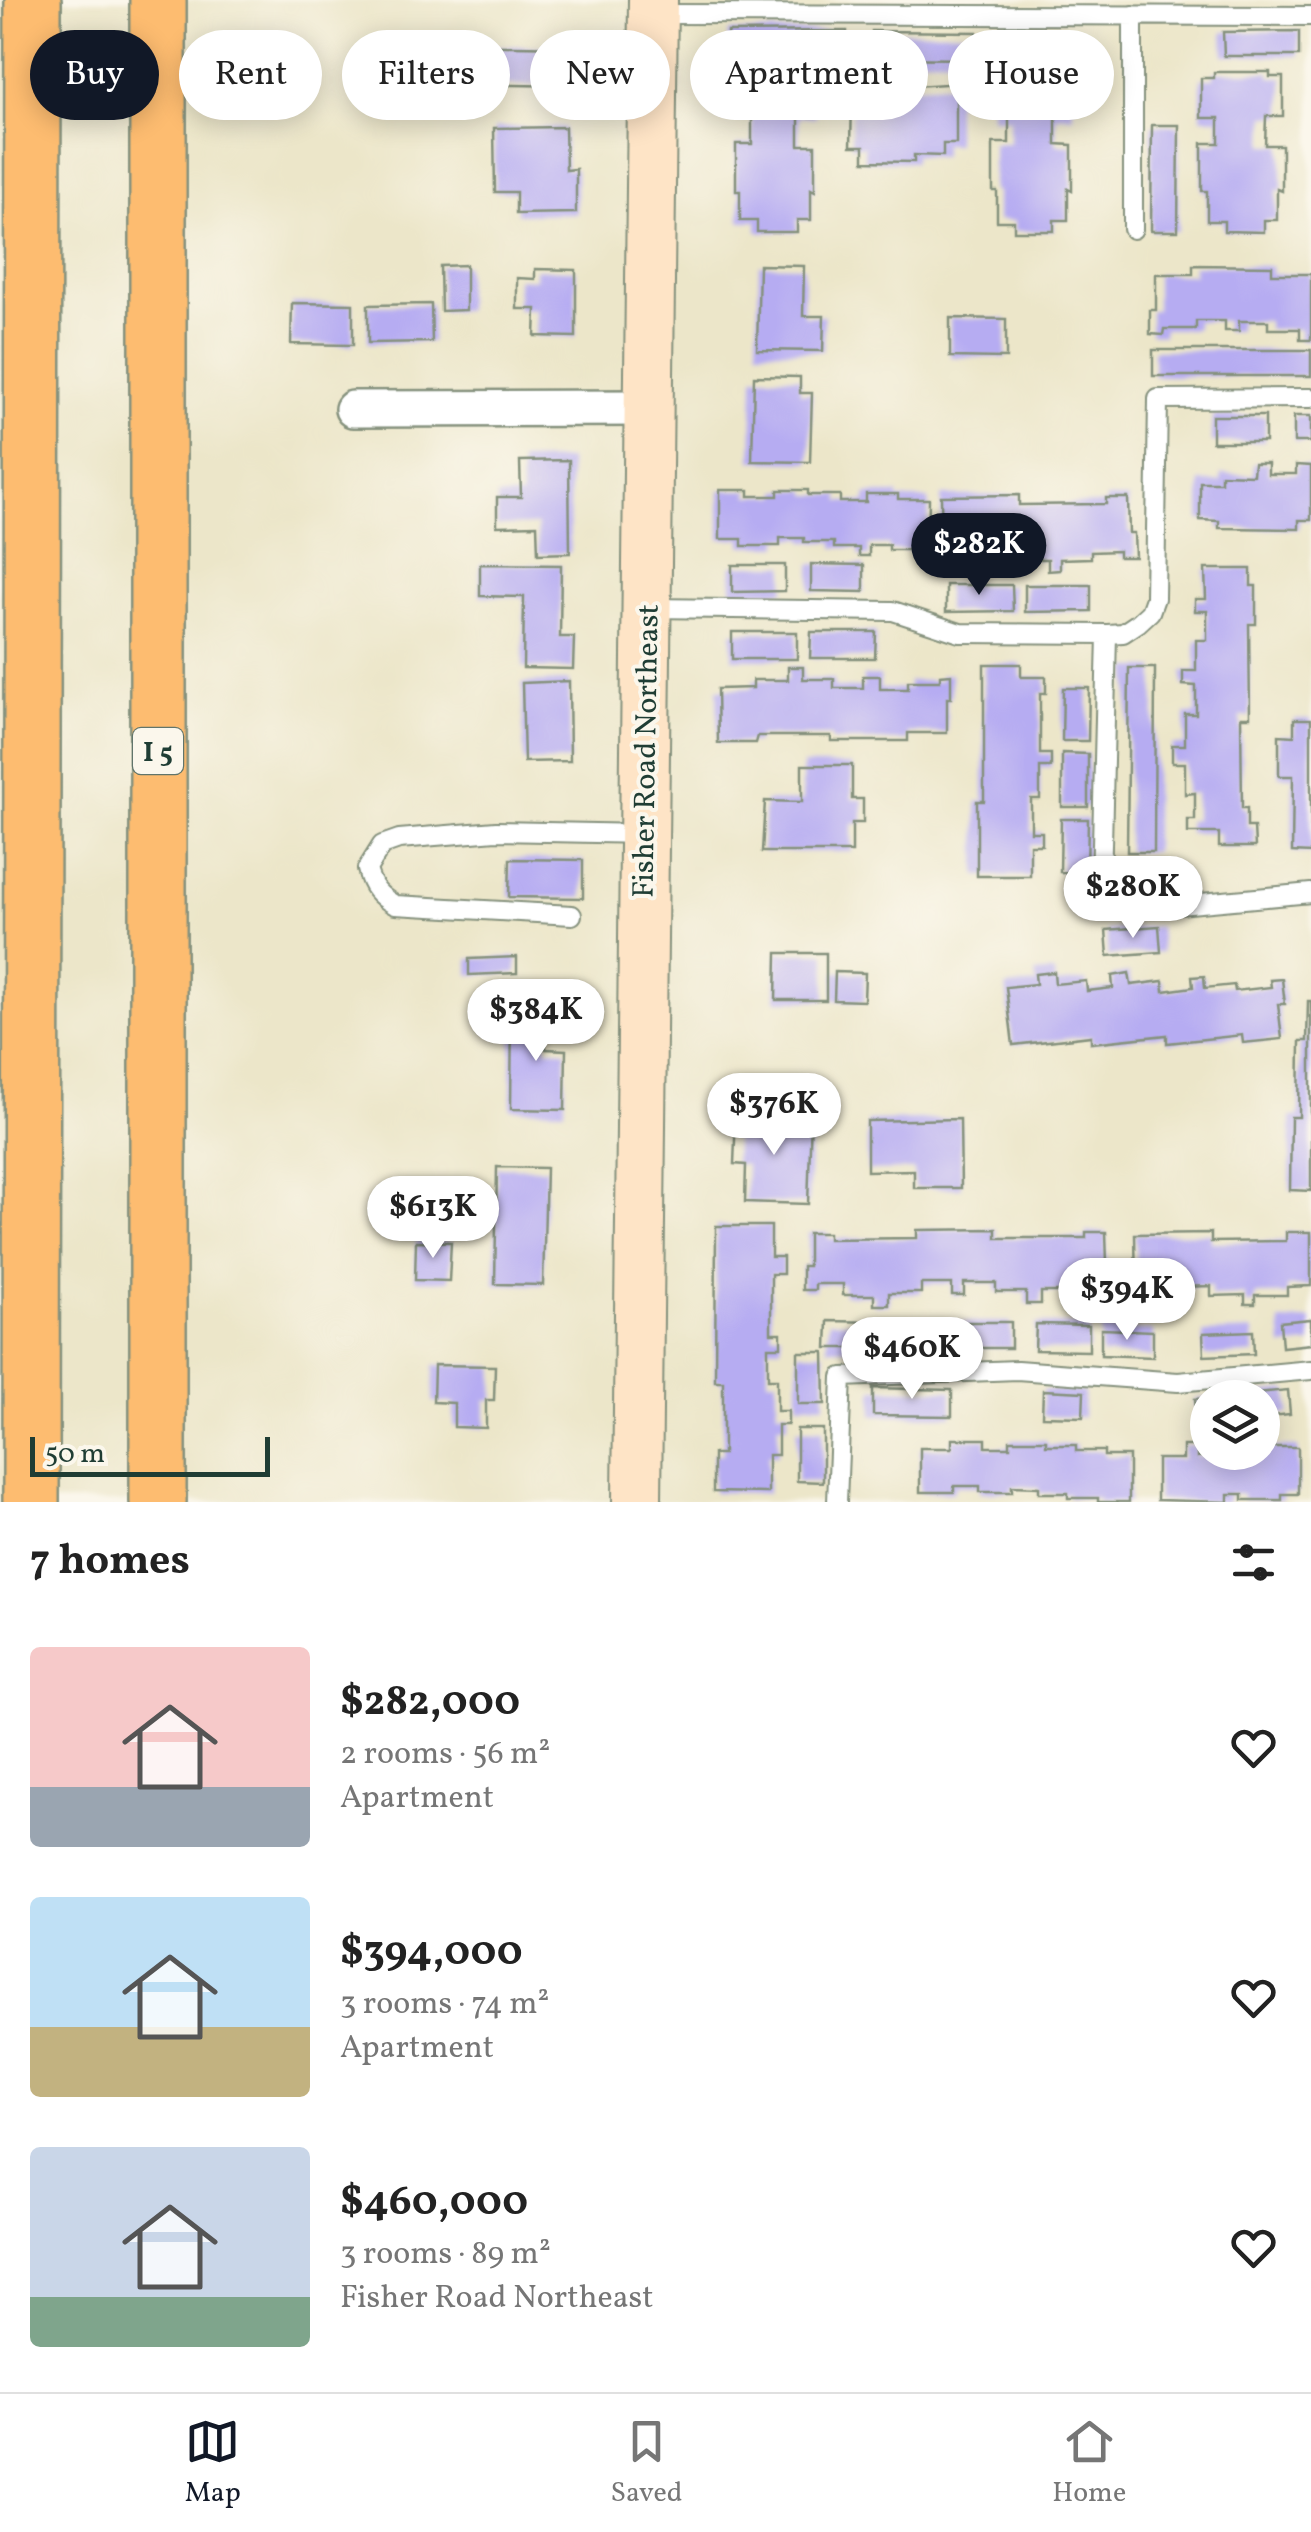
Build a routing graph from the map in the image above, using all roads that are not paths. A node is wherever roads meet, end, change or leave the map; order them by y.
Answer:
1 (33, 0) edge
2 (158, 0) edge
3 (653, 7) edge
4 (1134, 15) junction
5 (1311, 16) edge
6 (1133, 229) dead end
7 (1311, 398) edge
8 (649, 408) junction
9 (353, 409) dead end
10 (646, 608) junction
11 (1108, 634) junction
12 (645, 834) junction
13 (1311, 893) edge
14 (572, 915) dead end
15 (1311, 1370) edge
16 (31, 1502) edge
17 (158, 1502) edge
18 (636, 1502) edge
19 (837, 1502) edge

1 - 16 highway
2 - 17 highway, I 5
3 - 4 lane
3 - 8 street, Fisher Road Northeast
4 - 5 lane
4 - 6 lane
7 - 11 lane
8 - 9 street
8 - 10 street, Fisher Road Northeast
10 - 11 lane
10 - 12 street, Fisher Road Northeast
11 - 13 lane
12 - 14 lane
12 - 18 street, Fisher Road Northeast
15 - 19 lane

